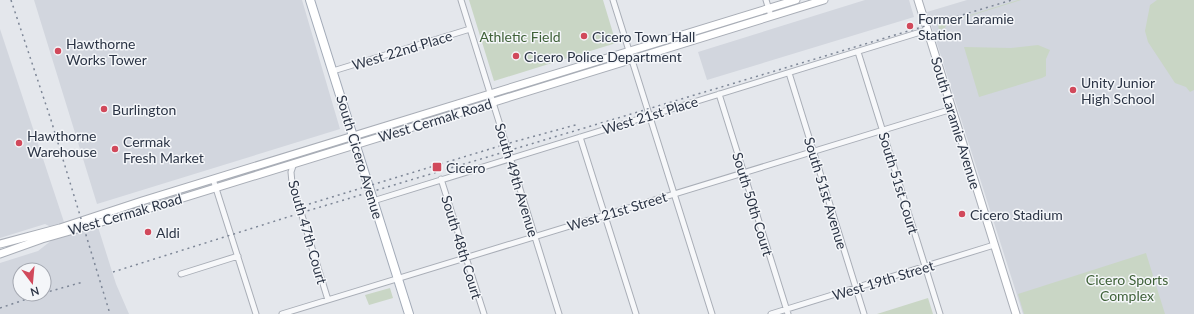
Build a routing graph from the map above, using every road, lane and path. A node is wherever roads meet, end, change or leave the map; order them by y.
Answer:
1 (310, 0) edge
2 (462, 0) edge
3 (613, 0) edge
4 (766, 0) edge
5 (796, 0) edge
6 (824, 0) edge
7 (918, 0) edge
8 (768, 9) junction
9 (771, 16) junction
10 (470, 29) junction
11 (928, 30) junction
12 (630, 51) junction
13 (858, 52) junction
14 (632, 59) junction
15 (333, 71) junction
16 (789, 73) junction
17 (490, 94) junction
18 (719, 94) junction
19 (493, 102) junction
20 (952, 108) junction
21 (650, 116) junction
22 (883, 130) junction
23 (580, 137) junction
24 (354, 140) junction
25 (813, 151) junction
26 (510, 158) junction
27 (294, 163) junction
28 (744, 172) junction
29 (213, 179) junction
30 (441, 180) junction
31 (216, 187) junction
32 (674, 194) junction
33 (374, 201) junction
34 (605, 215) junction
35 (535, 237) junction
36 (0, 244) edge
37 (994, 245) junction
38 (0, 254) edge
39 (238, 256) junction
40 (466, 258) junction
41 (925, 266) junction
42 (182, 274) dead end
43 (398, 279) junction
44 (856, 288) junction
45 (328, 300) junction
46 (787, 312) edge
47 (256, 314) edge
48 (282, 314) edge
49 (409, 314) edge
50 (484, 314) edge
51 (559, 314) edge
52 (636, 314) edge
53 (712, 314) edge
54 (771, 314) edge
55 (864, 314) edge
56 (940, 314) edge
57 (1016, 314) edge

1 - 15 main road, South Cicero Avenue
2 - 10 street, South 49th Avenue
3 - 12 street
4 - 8 street
5 - 8 main road, West Cermak Road
6 - 9 main road, West Cermak Road
7 - 11 main road, South Laramie Avenue
8 - 9 street
8 - 12 main road, West Cermak Road
9 - 14 main road, West Cermak Road
10 - 15 street, West 22nd Place
10 - 17 street, South 49th Avenue
11 - 13 street, West 21st Place
11 - 20 main road, South Laramie Avenue
12 - 14 street
12 - 17 main road, West Cermak Road
13 - 16 street, West 21st Place
13 - 22 street, South 51st Court
14 - 19 main road, West Cermak Road
14 - 21 street
15 - 24 main road, South Cicero Avenue
16 - 18 street, West 21st Place
16 - 25 street, South 51st Avenue
17 - 19 street, South 49th Avenue
17 - 24 main road, West Cermak Road
18 - 21 street, West 21st Place
18 - 28 street, South 50th Court
19 - 24 main road, West Cermak Road
19 - 26 street, South 49th Avenue
20 - 22 street, West 21st Street
20 - 37 main road, South Laramie Avenue
21 - 23 street, West 21st Place
21 - 32 street
22 - 25 street, West 21st Street
22 - 41 street, South 51st Court
23 - 26 street, West 21st Place
23 - 34 street
24 - 27 main road, West Cermak Road
24 - 29 main road, West Cermak Road
24 - 33 main road, South Cicero Avenue
25 - 28 street, West 21st Street
25 - 44 street, South 51st Avenue
26 - 30 street, West 21st Place
26 - 35 street, South 49th Avenue
27 - 31 main road, West Cermak Road
27 - 45 street, South 47th Court
28 - 32 street, West 21st Street
28 - 46 street, South 50th Court
29 - 31 street
29 - 36 main road, West Cermak Road
30 - 33 street, West 21st Place
30 - 40 street, South 48th Court
31 - 38 main road, West Cermak Road
31 - 39 street
32 - 34 street, West 21st Street
32 - 53 street
33 - 43 main road, South Cicero Avenue
34 - 35 street, West 21st Street
34 - 52 street
35 - 40 street, West 21st Street
35 - 51 street, South 49th Avenue
37 - 41 street, West 19th Street
37 - 57 main road, South Laramie Avenue
39 - 42 street
39 - 47 street
40 - 43 street, West 21st Street
40 - 50 street, South 48th Court
41 - 44 street, West 19th Street
41 - 56 street, South 51st Court
43 - 45 street, West 21st Street
43 - 49 main road, South Cicero Avenue
44 - 46 street, West 19th Street
44 - 55 street, South 51st Avenue
45 - 48 street, West 21st Street
46 - 54 street, West 19th Street

